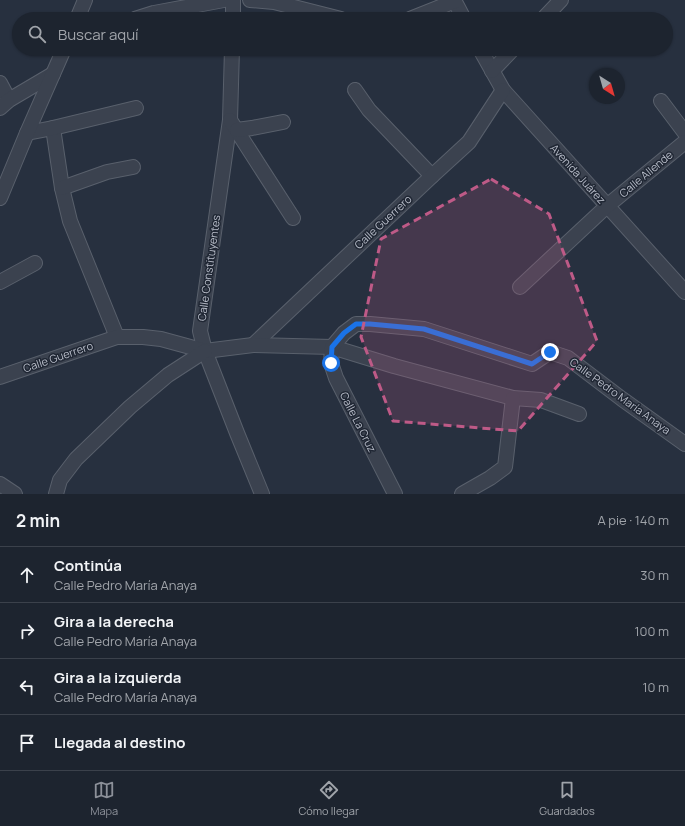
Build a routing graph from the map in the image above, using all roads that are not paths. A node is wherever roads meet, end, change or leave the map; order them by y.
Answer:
1 (85, 0) edge
2 (224, 0) edge
3 (233, 0) edge
4 (250, 0) edge
5 (561, 0) edge
6 (454, 1) edge
7 (80, 12) edge
8 (159, 12) edge
9 (233, 12) edge
10 (313, 12) edge
11 (427, 12) edge
12 (460, 12) edge
13 (550, 12) edge
14 (61, 56) edge
15 (232, 56) edge
16 (484, 56) edge
17 (506, 56) edge
18 (492, 71) junction
19 (53, 74) junction
20 (0, 83) edge
21 (355, 90) dead end
22 (502, 90) junction
23 (661, 101) dead end
24 (4, 104) edge
25 (136, 108) dead end
26 (283, 122) dead end
27 (233, 125) junction
28 (53, 128) junction
29 (27, 133) junction
30 (685, 133) edge
31 (685, 142) edge
32 (133, 167) dead end
33 (432, 176) junction
34 (62, 188) junction
35 (0, 198) edge
36 (607, 206) junction
37 (293, 218) dead end
38 (35, 263) dead end
39 (0, 282) edge
40 (520, 287) dead end
41 (685, 292) edge
42 (117, 337) junction
43 (253, 345) junction
44 (332, 347) junction
45 (205, 351) junction
46 (0, 377) edge
47 (513, 398) junction
48 (579, 414) dead end
49 (685, 444) edge
50 (0, 484) edge
51 (14, 494) edge
52 (56, 494) edge
53 (262, 494) edge
54 (395, 494) edge
55 (462, 494) edge

1 - 7 street
2 - 8 street
3 - 9 street
4 - 10 street
5 - 13 street
6 - 11 street
6 - 12 street
14 - 19 street
15 - 27 street, Calle Constituyentes
16 - 18 street, Avenida Juárez
17 - 18 street
18 - 22 street, Avenida Juárez
19 - 24 street
19 - 29 street
20 - 24 street
21 - 33 street
22 - 33 street, Calle Guerrero
22 - 36 street, Avenida Juárez
23 - 30 street
25 - 28 street
26 - 27 street
27 - 37 street
27 - 45 street, Calle Constituyentes
28 - 29 street
28 - 34 street
29 - 35 street
31 - 36 street, Calle Allende
32 - 34 street
33 - 43 street, Calle Guerrero
34 - 42 street
36 - 40 street, Calle Allende
36 - 41 street, Avenida Juárez
38 - 39 street
42 - 45 street
42 - 46 street, Calle Guerrero
43 - 44 street
43 - 45 street
44 - 47 street
44 - 49 street, Calle Pedro María Anaya
44 - 54 street, Calle La Cruz
45 - 52 street
45 - 53 street, Calle Constituyentes
47 - 48 street
47 - 55 street
50 - 51 street

